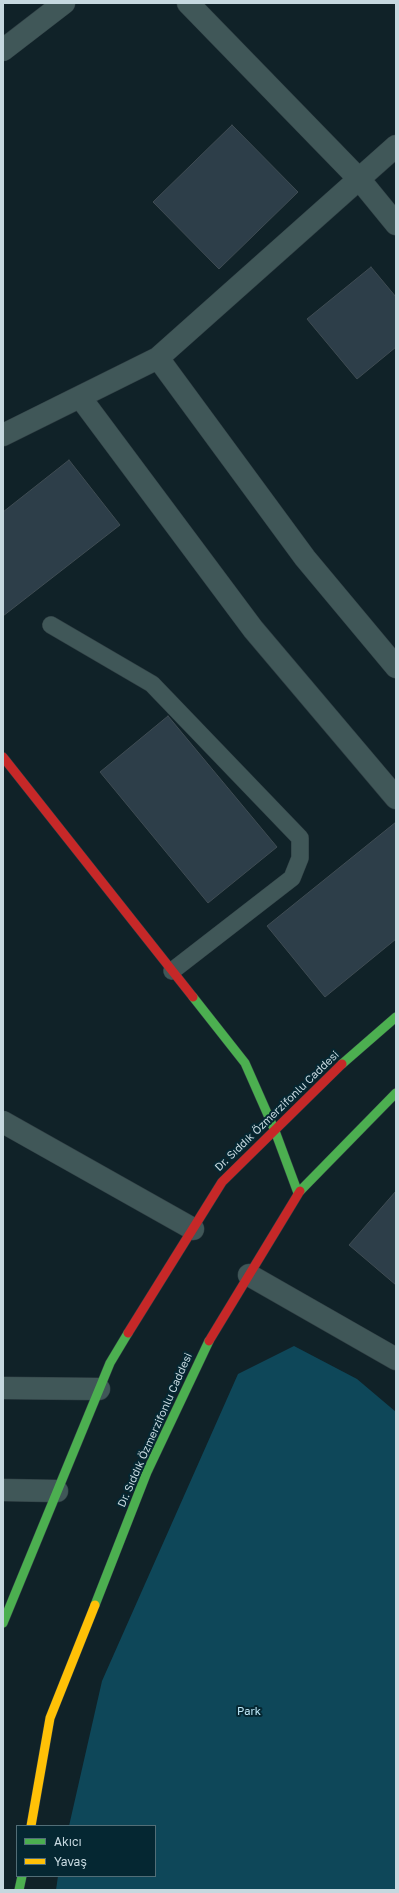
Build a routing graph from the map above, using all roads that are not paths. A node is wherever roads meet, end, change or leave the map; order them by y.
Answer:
1 (64, 3) edge
2 (188, 3) edge
3 (3, 50) edge
4 (396, 146) edge
5 (360, 180) junction
6 (396, 224) edge
7 (158, 358) junction
8 (80, 397) junction
9 (3, 435) edge
10 (51, 625) dead end
11 (396, 667) edge
12 (3, 758) edge
13 (396, 798) edge
14 (172, 971) junction
15 (396, 1017) edge
16 (396, 1093) edge
17 (3, 1122) edge
18 (275, 1130) junction
19 (298, 1193) junction
20 (193, 1229) junction
21 (249, 1275) junction
22 (396, 1359) edge
23 (3, 1388) edge
24 (99, 1389) junction
25 (3, 1490) edge
26 (57, 1491) junction
27 (3, 1623) edge
28 (31, 1825) edge
29 (22, 1877) edge
30 (19, 1890) edge

1 - 3 street
2 - 5 street
4 - 5 street
5 - 6 street
5 - 7 street
7 - 8 street
7 - 11 street
8 - 9 street
8 - 13 street
10 - 14 lane
12 - 14 main road
14 - 18 main road
15 - 18 main road, Dr. Sıddık Özmerzifonlu Caddesi
16 - 19 main road, Dr. Sıddık Özmerzifonlu Caddesi
17 - 20 street
18 - 19 main road
18 - 20 main road, Dr. Sıddık Özmerzifonlu Caddesi
19 - 21 main road, Dr. Sıddık Özmerzifonlu Caddesi
20 - 24 main road, Dr. Sıddık Özmerzifonlu Caddesi
21 - 22 street
21 - 28 main road, Dr. Sıddık Özmerzifonlu Caddesi
23 - 24 street
24 - 26 main road, Dr. Sıddık Özmerzifonlu Caddesi
25 - 26 street
26 - 27 main road, Dr. Sıddık Özmerzifonlu Caddesi
29 - 30 main road

